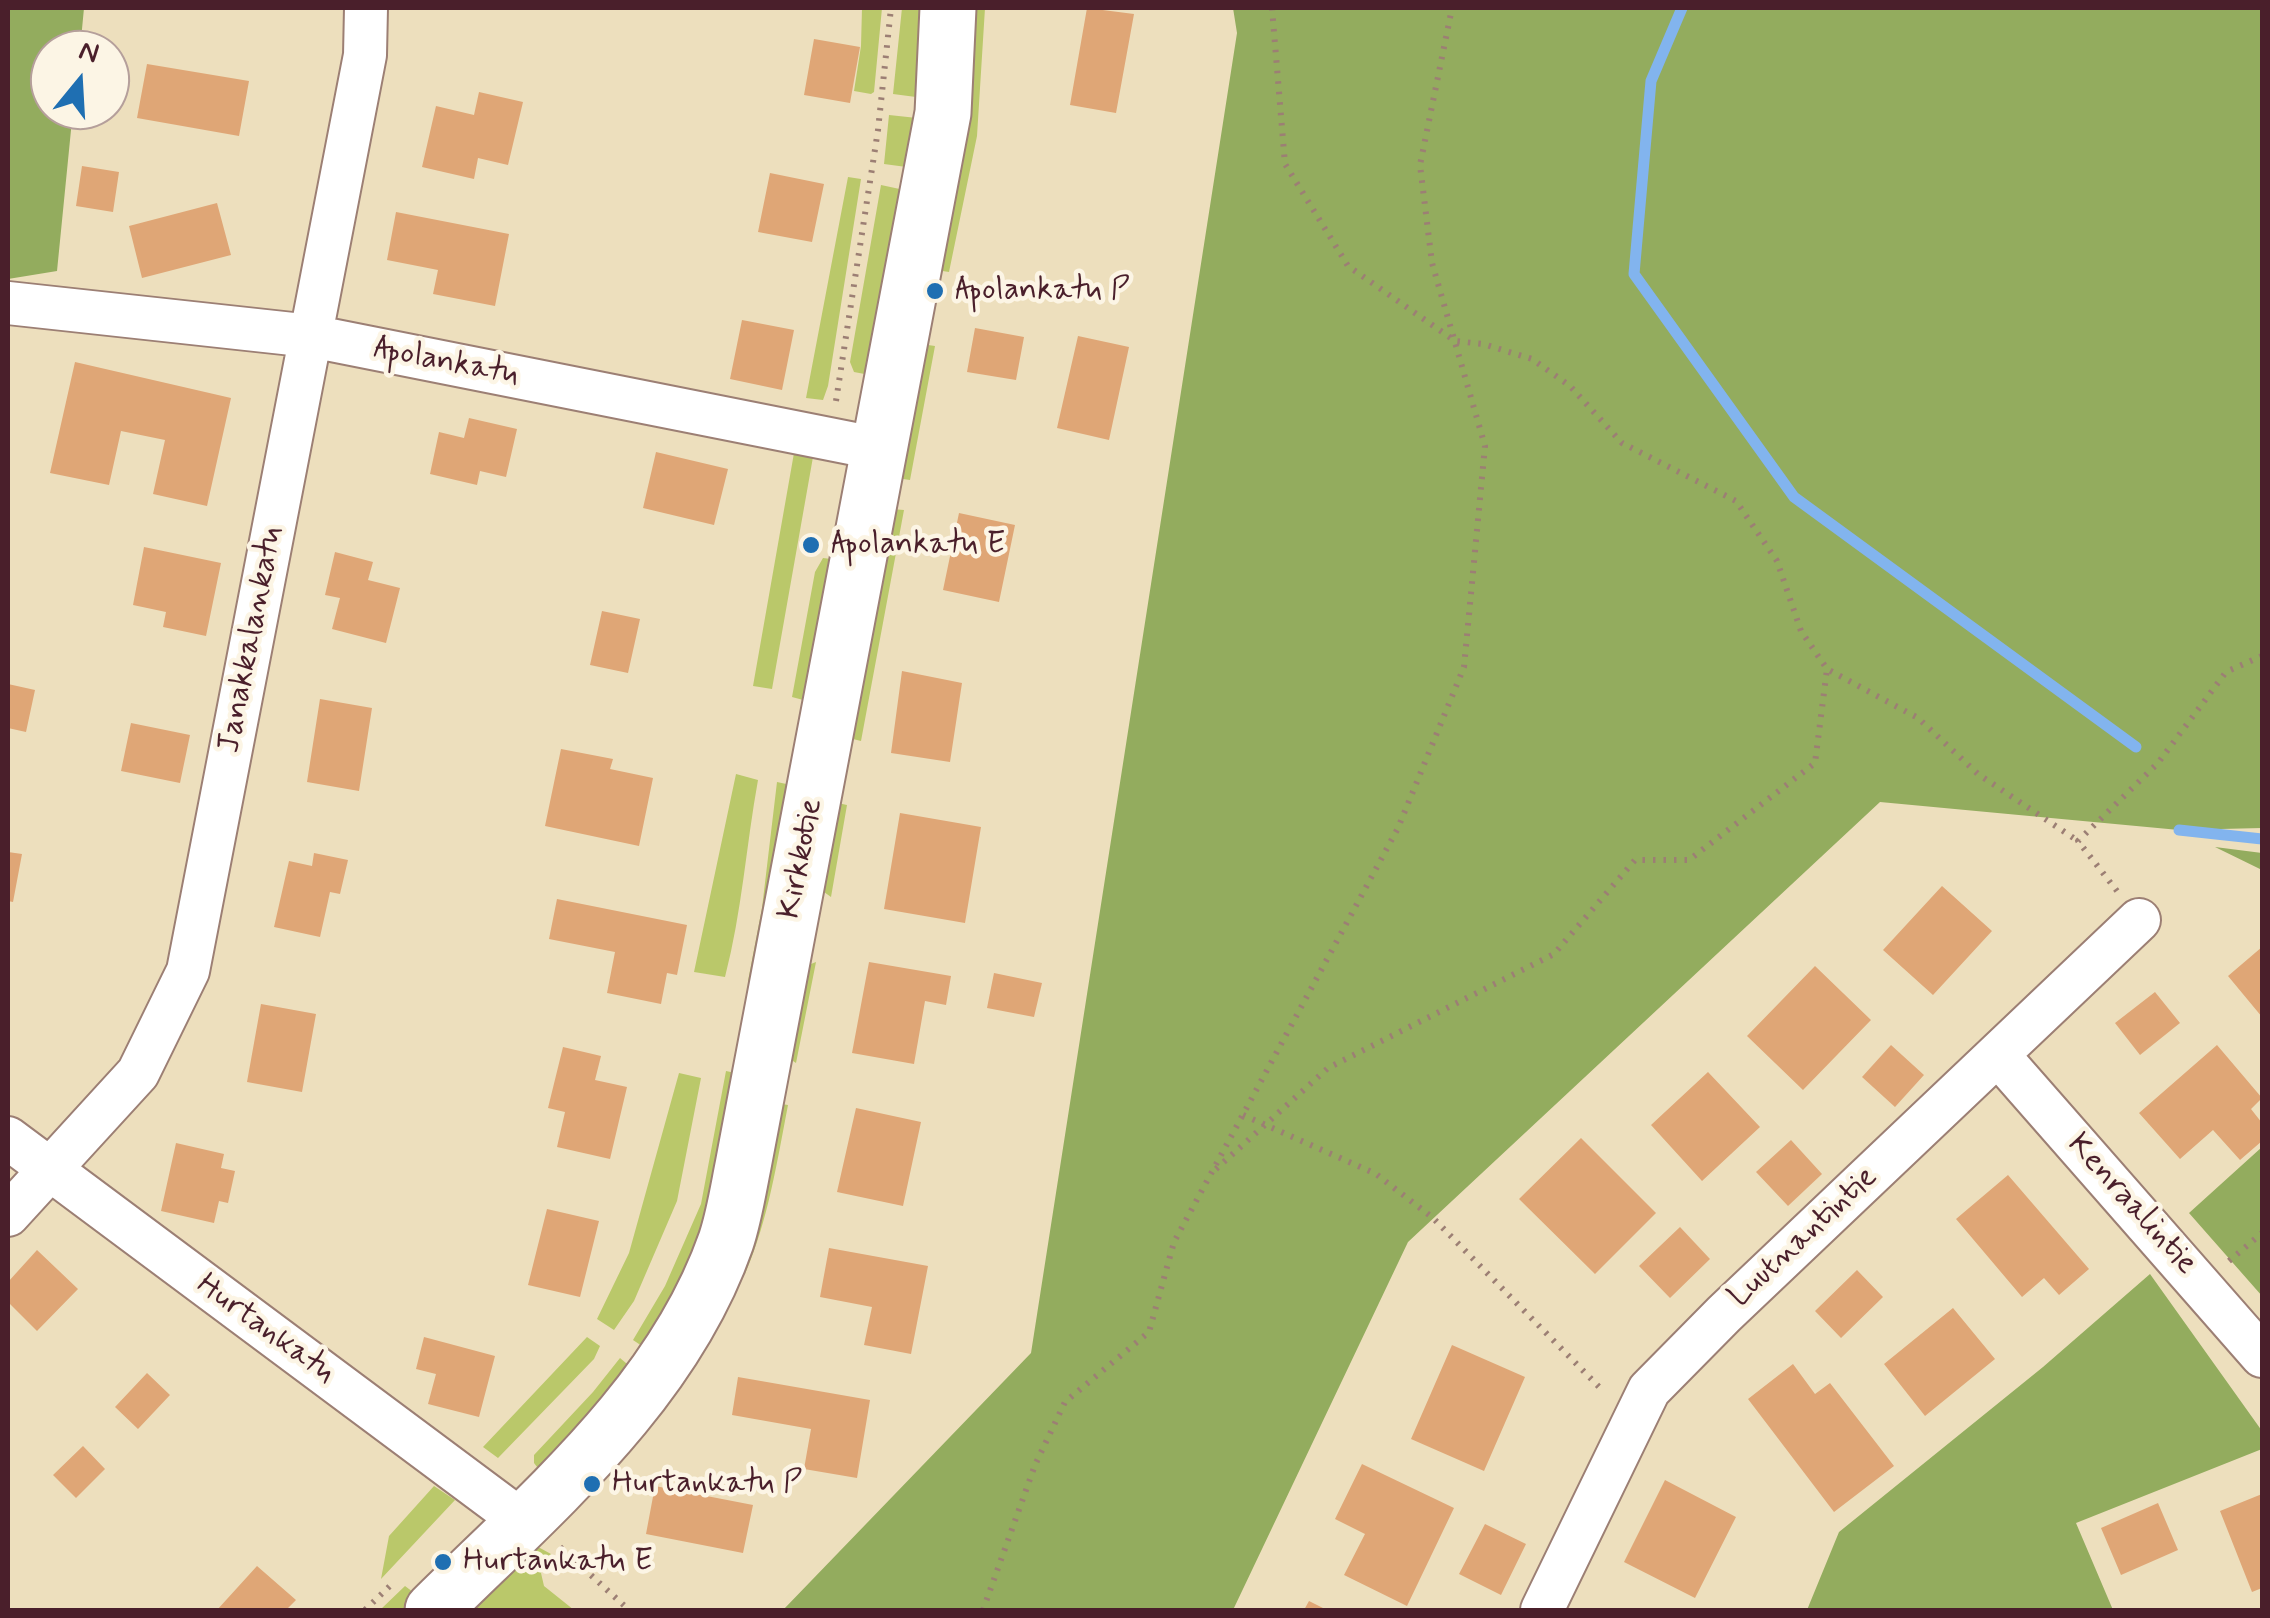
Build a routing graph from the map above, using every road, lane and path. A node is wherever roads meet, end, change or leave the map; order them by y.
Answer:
1 (366, 8) edge
2 (891, 8) edge
3 (948, 8) edge
4 (1272, 8) edge
5 (1452, 8) edge
6 (8, 303) edge
7 (310, 336) junction
8 (1455, 341) junction
9 (855, 444) junction
10 (2262, 656) edge
11 (1827, 668) junction
12 (2078, 841) junction
13 (2140, 920) joint
14 (1998, 1055) junction
15 (1243, 1115) junction
16 (1265, 1125) junction
17 (8, 1138) edge
18 (50, 1172) junction
19 (1212, 1173) junction
20 (8, 1215) edge
21 (2262, 1356) edge
22 (1634, 1421) junction
23 (522, 1521) junction
24 (417, 1592) edge
25 (366, 1610) edge
26 (982, 1610) edge
27 (1542, 1610) edge

1 - 7 street, Janakkalankatu
2 - 9 path
3 - 9 street, Kirkkotie
4 - 8 path
5 - 8 path
6 - 7 street, Apolankatu
7 - 9 street, Apolankatu
7 - 18 street, Janakkalankatu
8 - 11 path
8 - 15 path
9 - 23 street, Kirkkotie
10 - 12 path
11 - 12 path
11 - 16 path
12 - 13 path
13 - 14 street, Luutnantintie
14 - 21 street, Kenraalintie
14 - 22 street, Luutnantintie
15 - 16 path
15 - 19 path
16 - 19 path
16 - 22 path
17 - 18 street, Hurtankatu
18 - 20 street, Janakkalankatu
18 - 23 street, Hurtankatu
19 - 26 path
22 - 27 street, Luutnantintie
23 - 24 street, Kirkkotie
24 - 25 path

